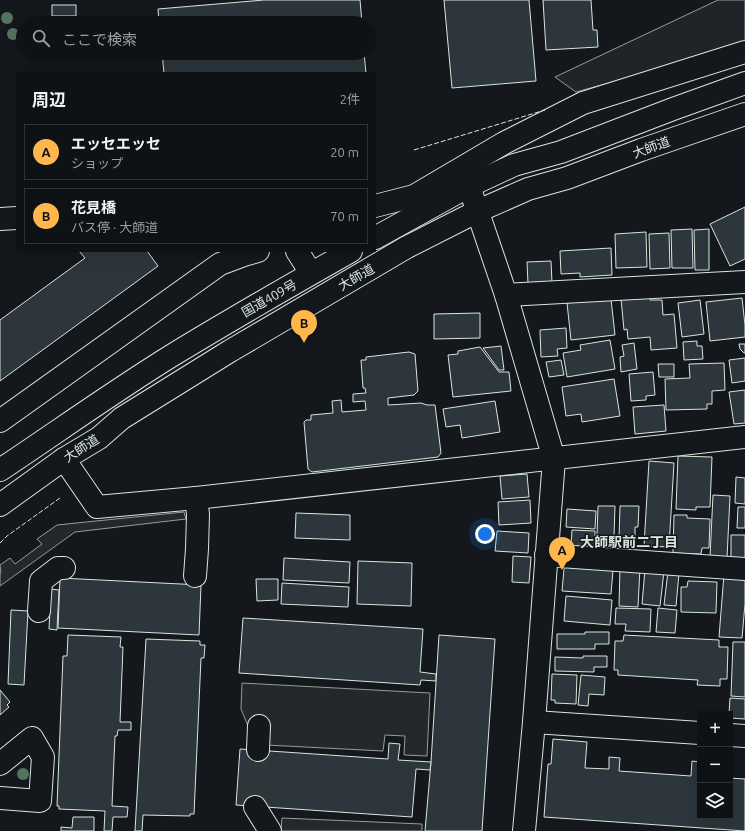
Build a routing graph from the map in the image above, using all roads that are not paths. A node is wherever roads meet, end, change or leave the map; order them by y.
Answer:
1 (745, 52) edge
2 (745, 83) edge
3 (745, 114) edge
4 (469, 186) junction
5 (376, 206) edge
6 (478, 211) junction
7 (16, 218) edge
8 (0, 219) edge
9 (376, 237) edge
10 (254, 252) edge
11 (298, 252) edge
12 (349, 252) edge
13 (311, 273) junction
14 (745, 282) edge
15 (506, 295) junction
16 (227, 323) joint
17 (0, 421) edge
18 (745, 437) edge
19 (64, 459) junction
20 (554, 459) junction
21 (0, 470) edge
22 (196, 498) junction
23 (0, 506) edge
24 (546, 555) junction
25 (64, 568) dead end
26 (745, 569) edge
27 (195, 576) dead end
28 (39, 611) dead end
29 (534, 722) junction
30 (259, 726) dead end
31 (697, 733) edge
32 (733, 735) edge
33 (745, 736) edge
34 (258, 750) tunnel mouth
35 (0, 764) edge
36 (0, 798) edge
37 (255, 807) tunnel mouth
38 (270, 831) edge
39 (524, 831) edge

1 - 5 main road
2 - 4 main road, 大師道
3 - 6 main road, 大師道
4 - 6 main road
4 - 9 main road, 大師道
6 - 15 main road
6 - 19 main road, 大師道
7 - 8 main road
10 - 17 main road
11 - 13 main road
12 - 13 main road, 大師道
13 - 16 main road, 国道409号
14 - 15 main road
15 - 20 main road
16 - 21 main road, 大師道
18 - 20 main road
19 - 22 main road
19 - 23 main road, 大師道
20 - 22 main road
20 - 24 main road
22 - 27 main road
24 - 26 main road
24 - 29 main road
25 - 28 main road
29 - 31 main road
29 - 39 main road
30 - 34 main road
32 - 33 main road
35 - 36 main road
37 - 38 main road

